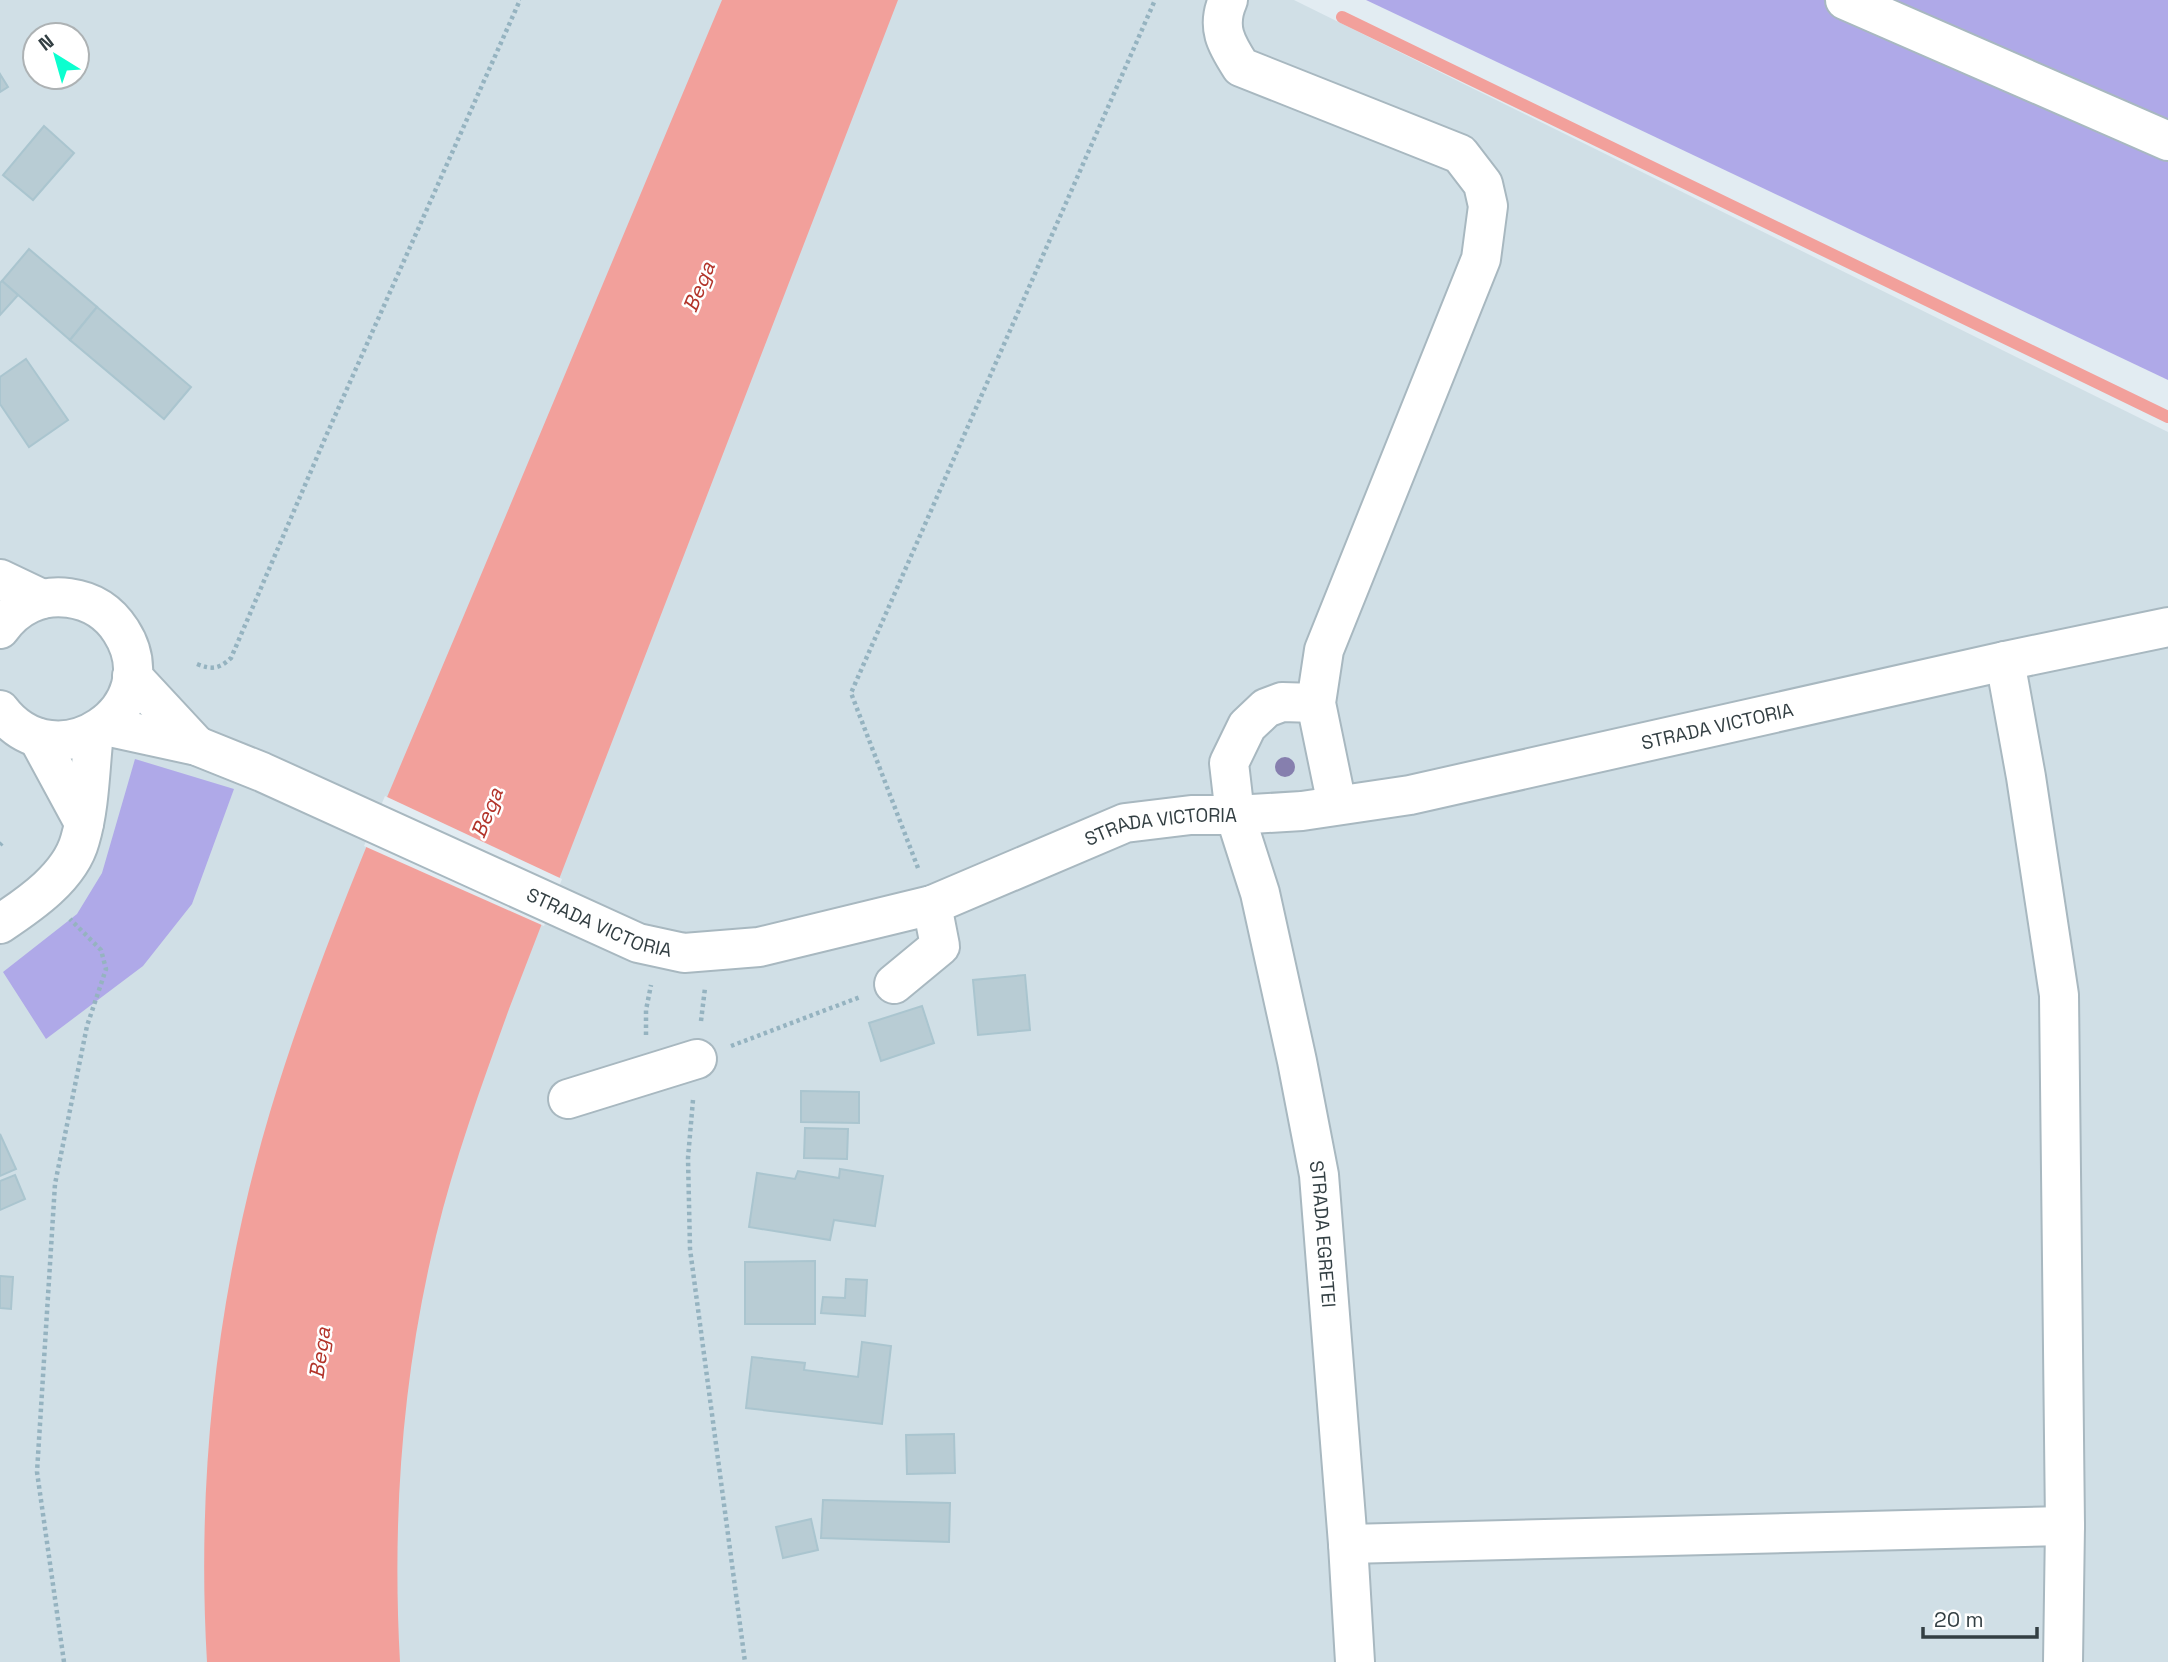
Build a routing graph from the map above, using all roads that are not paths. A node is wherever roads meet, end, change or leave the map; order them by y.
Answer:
1 (1228, 0) edge
2 (1845, 0) edge
3 (2168, 141) edge
4 (0, 579) edge
5 (42, 599) junction
6 (2168, 627) edge
7 (0, 629) edge
8 (2005, 660) junction
9 (132, 676) junction
10 (1316, 703) junction
11 (0, 710) edge
12 (100, 729) junction
13 (38, 738) junction
14 (197, 746) junction
15 (1337, 805) junction
16 (1235, 815) junction
17 (84, 824) junction
18 (932, 905) junction
19 (0, 924) edge
20 (894, 984) road end
21 (697, 1059) road end
22 (568, 1100) dead end
23 (2065, 1526) junction
24 (1348, 1544) junction
25 (1355, 1662) edge
26 (2063, 1662) edge

1 - 10 street
2 - 3 street
4 - 5 street
5 - 7 street
5 - 9 street
6 - 8 street, STRADA VICTORIA
8 - 15 street, STRADA VICTORIA
8 - 23 street
9 - 12 street
9 - 14 street, STRADA VICTORIA
10 - 15 street
10 - 16 street, STRADA EGRETEI
11 - 13 street
12 - 13 street
12 - 14 street, STRADA VICTORIA
12 - 17 street
13 - 17 street
14 - 18 street, STRADA VICTORIA
15 - 16 street, STRADA VICTORIA
16 - 18 street, STRADA VICTORIA
16 - 24 street, STRADA EGRETEI
17 - 19 street
18 - 20 street
21 - 22 street
23 - 24 street
23 - 26 street
24 - 25 street, STRADA EGRETEI

